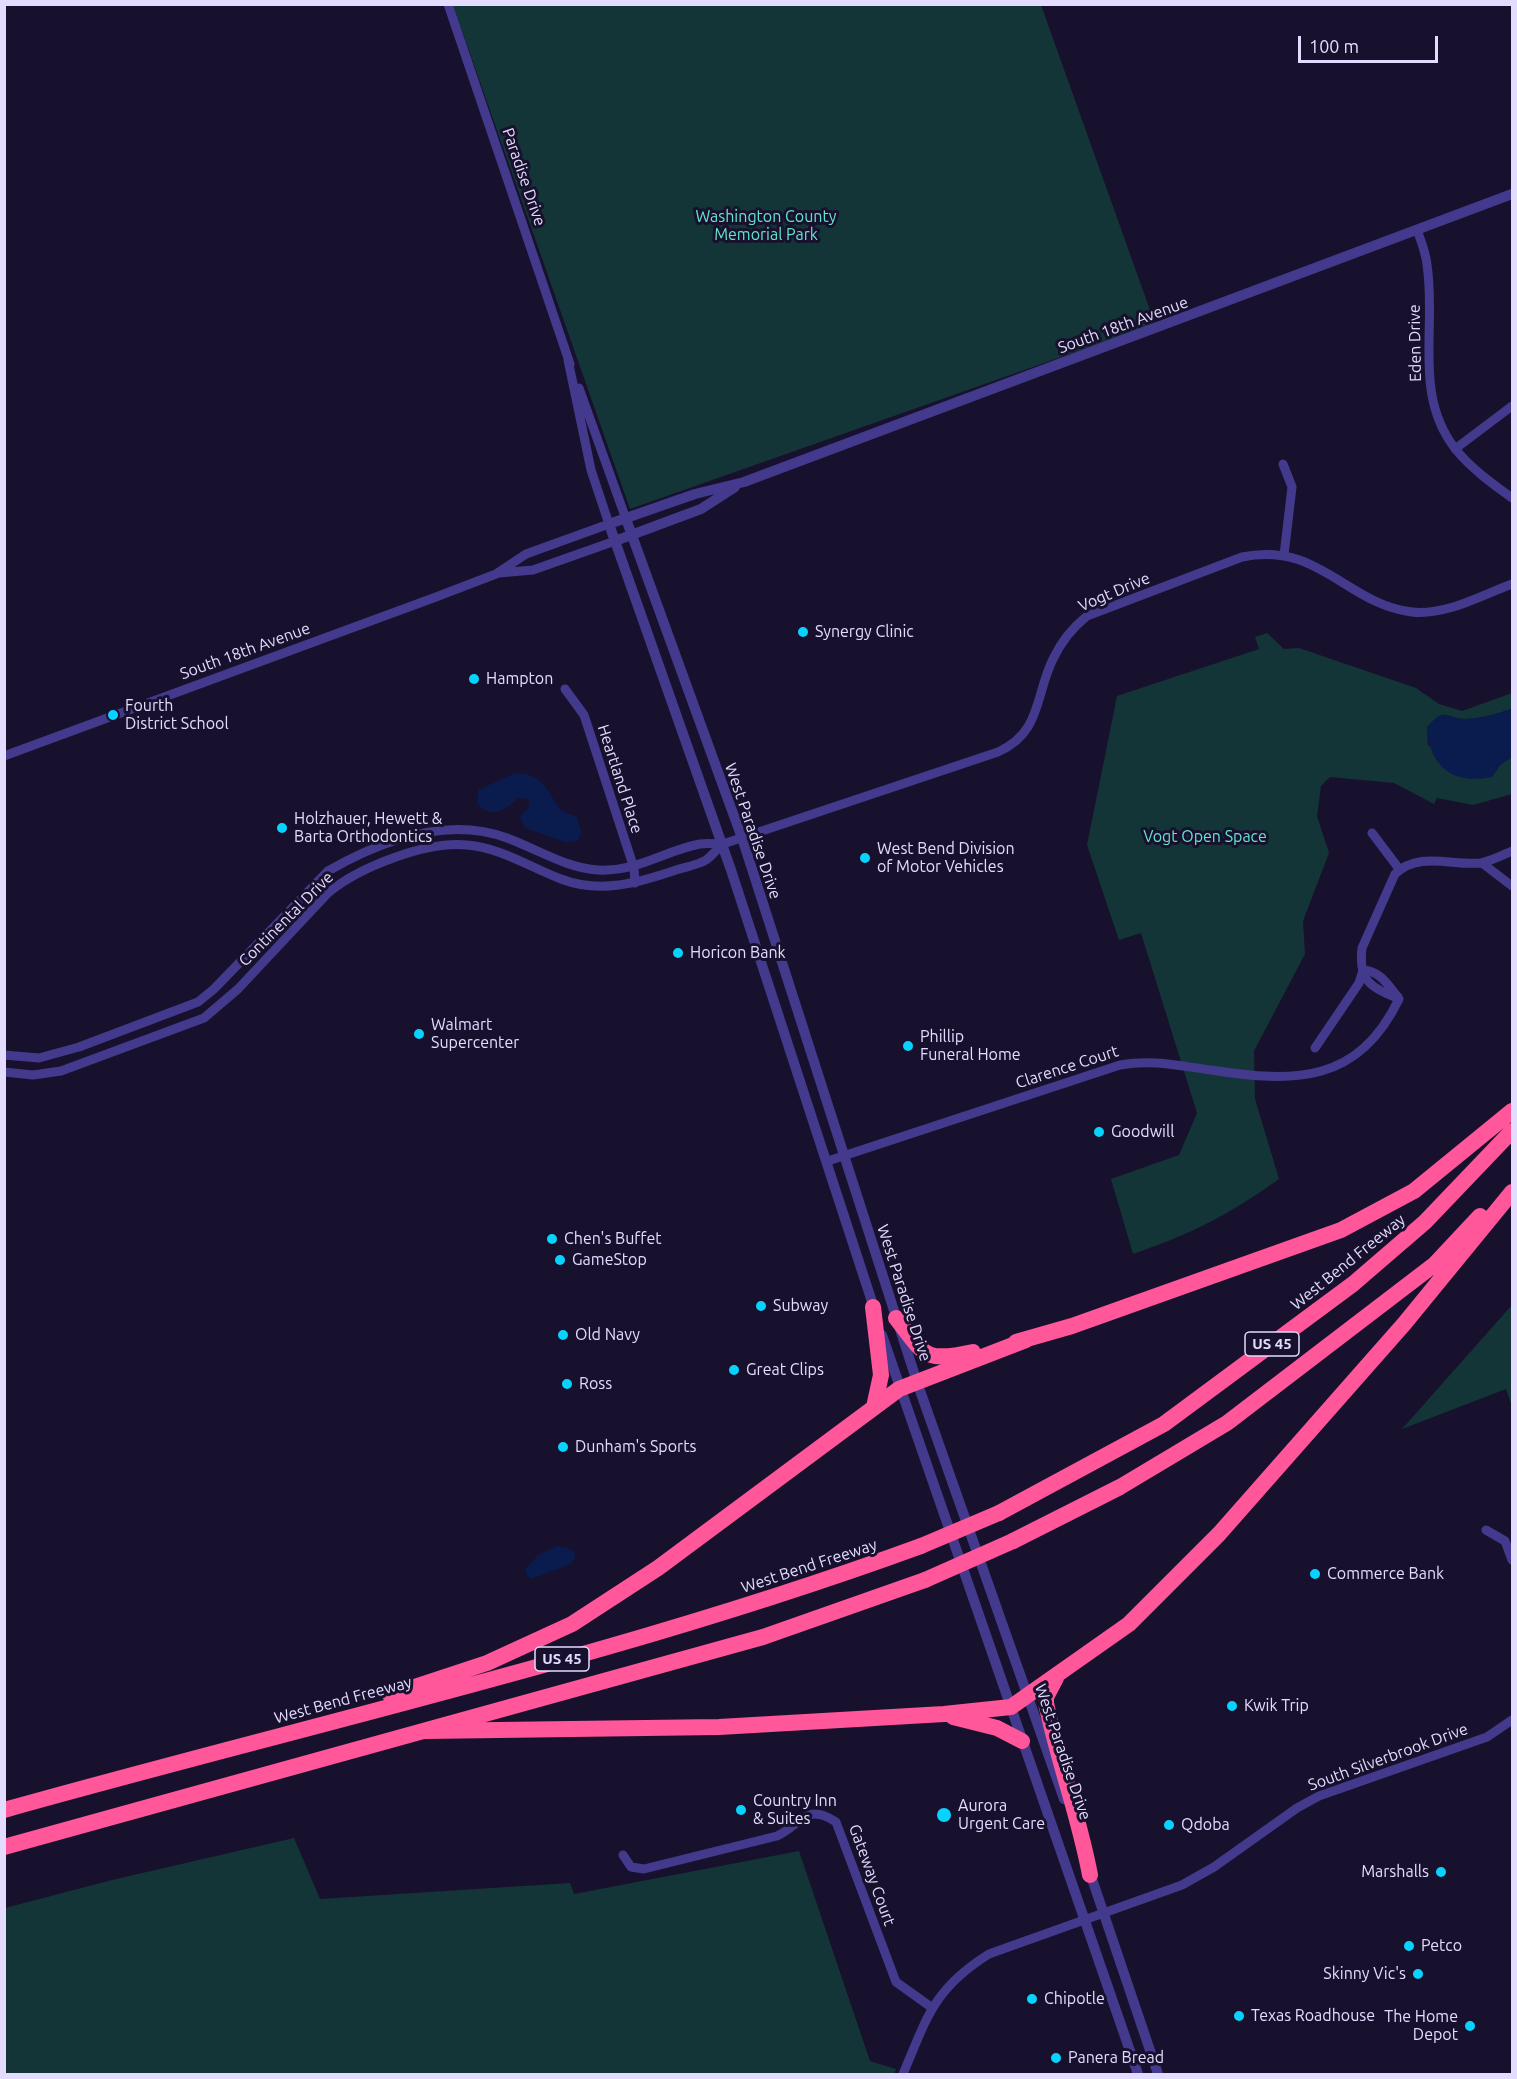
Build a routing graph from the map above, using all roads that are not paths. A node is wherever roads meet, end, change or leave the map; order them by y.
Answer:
1 (448, 4) edge
2 (1512, 194) edge
3 (1417, 230) junction
4 (568, 360) junction
5 (1512, 406) edge
6 (1455, 449) junction
7 (1283, 464) dead end
8 (744, 482) junction
9 (1512, 498) edge
10 (626, 519) junction
11 (609, 524) junction
12 (632, 535) junction
13 (615, 541) junction
14 (1284, 555) junction
15 (496, 573) junction
16 (1512, 584) edge
17 (565, 689) dead end
18 (4, 756) edge
19 (1372, 833) dead end
20 (742, 838) junction
21 (723, 844) junction
22 (1512, 851) edge
23 (1482, 863) junction
24 (634, 868) junction
25 (1400, 870) junction
26 (635, 883) junction
27 (1512, 886) edge
28 (1363, 970) junction
29 (1315, 1048) dead end
30 (4, 1055) edge
31 (4, 1072) edge
32 (1512, 1111) edge
33 (1512, 1131) edge
34 (845, 1156) junction
35 (828, 1161) junction
36 (1512, 1182) edge
37 (1512, 1192) edge
38 (873, 1307) junction
39 (896, 1318) junction
40 (1026, 1340) junction
41 (917, 1382) junction
42 (899, 1389) junction
43 (874, 1407) junction
44 (1486, 1530) dead end
45 (1512, 1560) edge
46 (1059, 1673) junction
47 (1028, 1696) junction
48 (1011, 1707) junction
49 (944, 1714) junction
50 (1512, 1720) edge
51 (425, 1731) junction
52 (1022, 1741) junction
53 (198, 1755) junction
54 (4, 1810) edge
55 (4, 1846) edge
56 (623, 1855) dead end
57 (1090, 1875) junction
58 (1102, 1913) junction
59 (1083, 1919) junction
60 (931, 2007) junction
61 (903, 2074) edge
62 (1138, 2074) edge
63 (1158, 2074) edge

1 - 4 street, Paradise Drive
2 - 3 street, South 18th Avenue
3 - 6 street, Eden Drive
3 - 8 street, South 18th Avenue
4 - 10 street, Paradise Drive
4 - 11 street, Paradise Drive
5 - 6 street
6 - 9 street, Eden Drive
7 - 14 street
8 - 10 street, South 18th Avenue
8 - 12 street, South 18th Avenue
10 - 11 street, South 18th Avenue
10 - 12 street, West Paradise Drive
11 - 13 street, West Paradise Drive
11 - 15 street, South 18th Avenue
12 - 13 street, South 18th Avenue
12 - 20 street, West Paradise Drive
13 - 15 street, South 18th Avenue
13 - 21 street, West Paradise Drive
14 - 16 street, Vogt Drive
14 - 20 street, Vogt Drive
15 - 18 street, South 18th Avenue
17 - 24 street, Heartland Place
19 - 25 street
20 - 21 street, Vogt Drive
20 - 34 street, West Paradise Drive
21 - 24 street, Continental Drive
21 - 26 street, Continental Drive
21 - 35 street, West Paradise Drive
22 - 23 street
23 - 25 street
23 - 27 street
24 - 26 street, Heartland Place
24 - 30 street, Continental Drive
25 - 28 street
26 - 31 street, Continental Drive
28 - 29 street
28 - 34 street, Clarence Court
32 - 40 highway
33 - 53 highway, West Bend Freeway / US 45, bridge
34 - 35 street, Clarence Court
34 - 39 street, West Paradise Drive
35 - 38 street, West Paradise Drive
36 - 51 highway, US 45, bridge
37 - 46 highway
38 - 42 street, West Paradise Drive
38 - 43 highway
39 - 40 highway
39 - 41 street, West Paradise Drive
40 - 41 highway
41 - 42 highway
41 - 47 street, West Paradise Drive
42 - 43 highway
42 - 48 street, West Paradise Drive
43 - 53 highway
44 - 45 street
46 - 47 highway
46 - 57 highway
47 - 48 highway
47 - 57 street, West Paradise Drive
48 - 49 highway
48 - 52 street, West Paradise Drive
49 - 51 highway
49 - 52 highway
50 - 58 street, South Silverbrook Drive
51 - 55 highway, US 45
52 - 59 street, West Paradise Drive
53 - 54 highway, West Bend Freeway / US 45
56 - 60 street, Gateway Court
57 - 58 street, West Paradise Drive
58 - 59 street, South Silverbrook Drive
58 - 63 street, West Paradise Drive
59 - 60 street, South Silverbrook Drive
59 - 62 street, West Paradise Drive
60 - 61 street, South Silverbrook Drive

